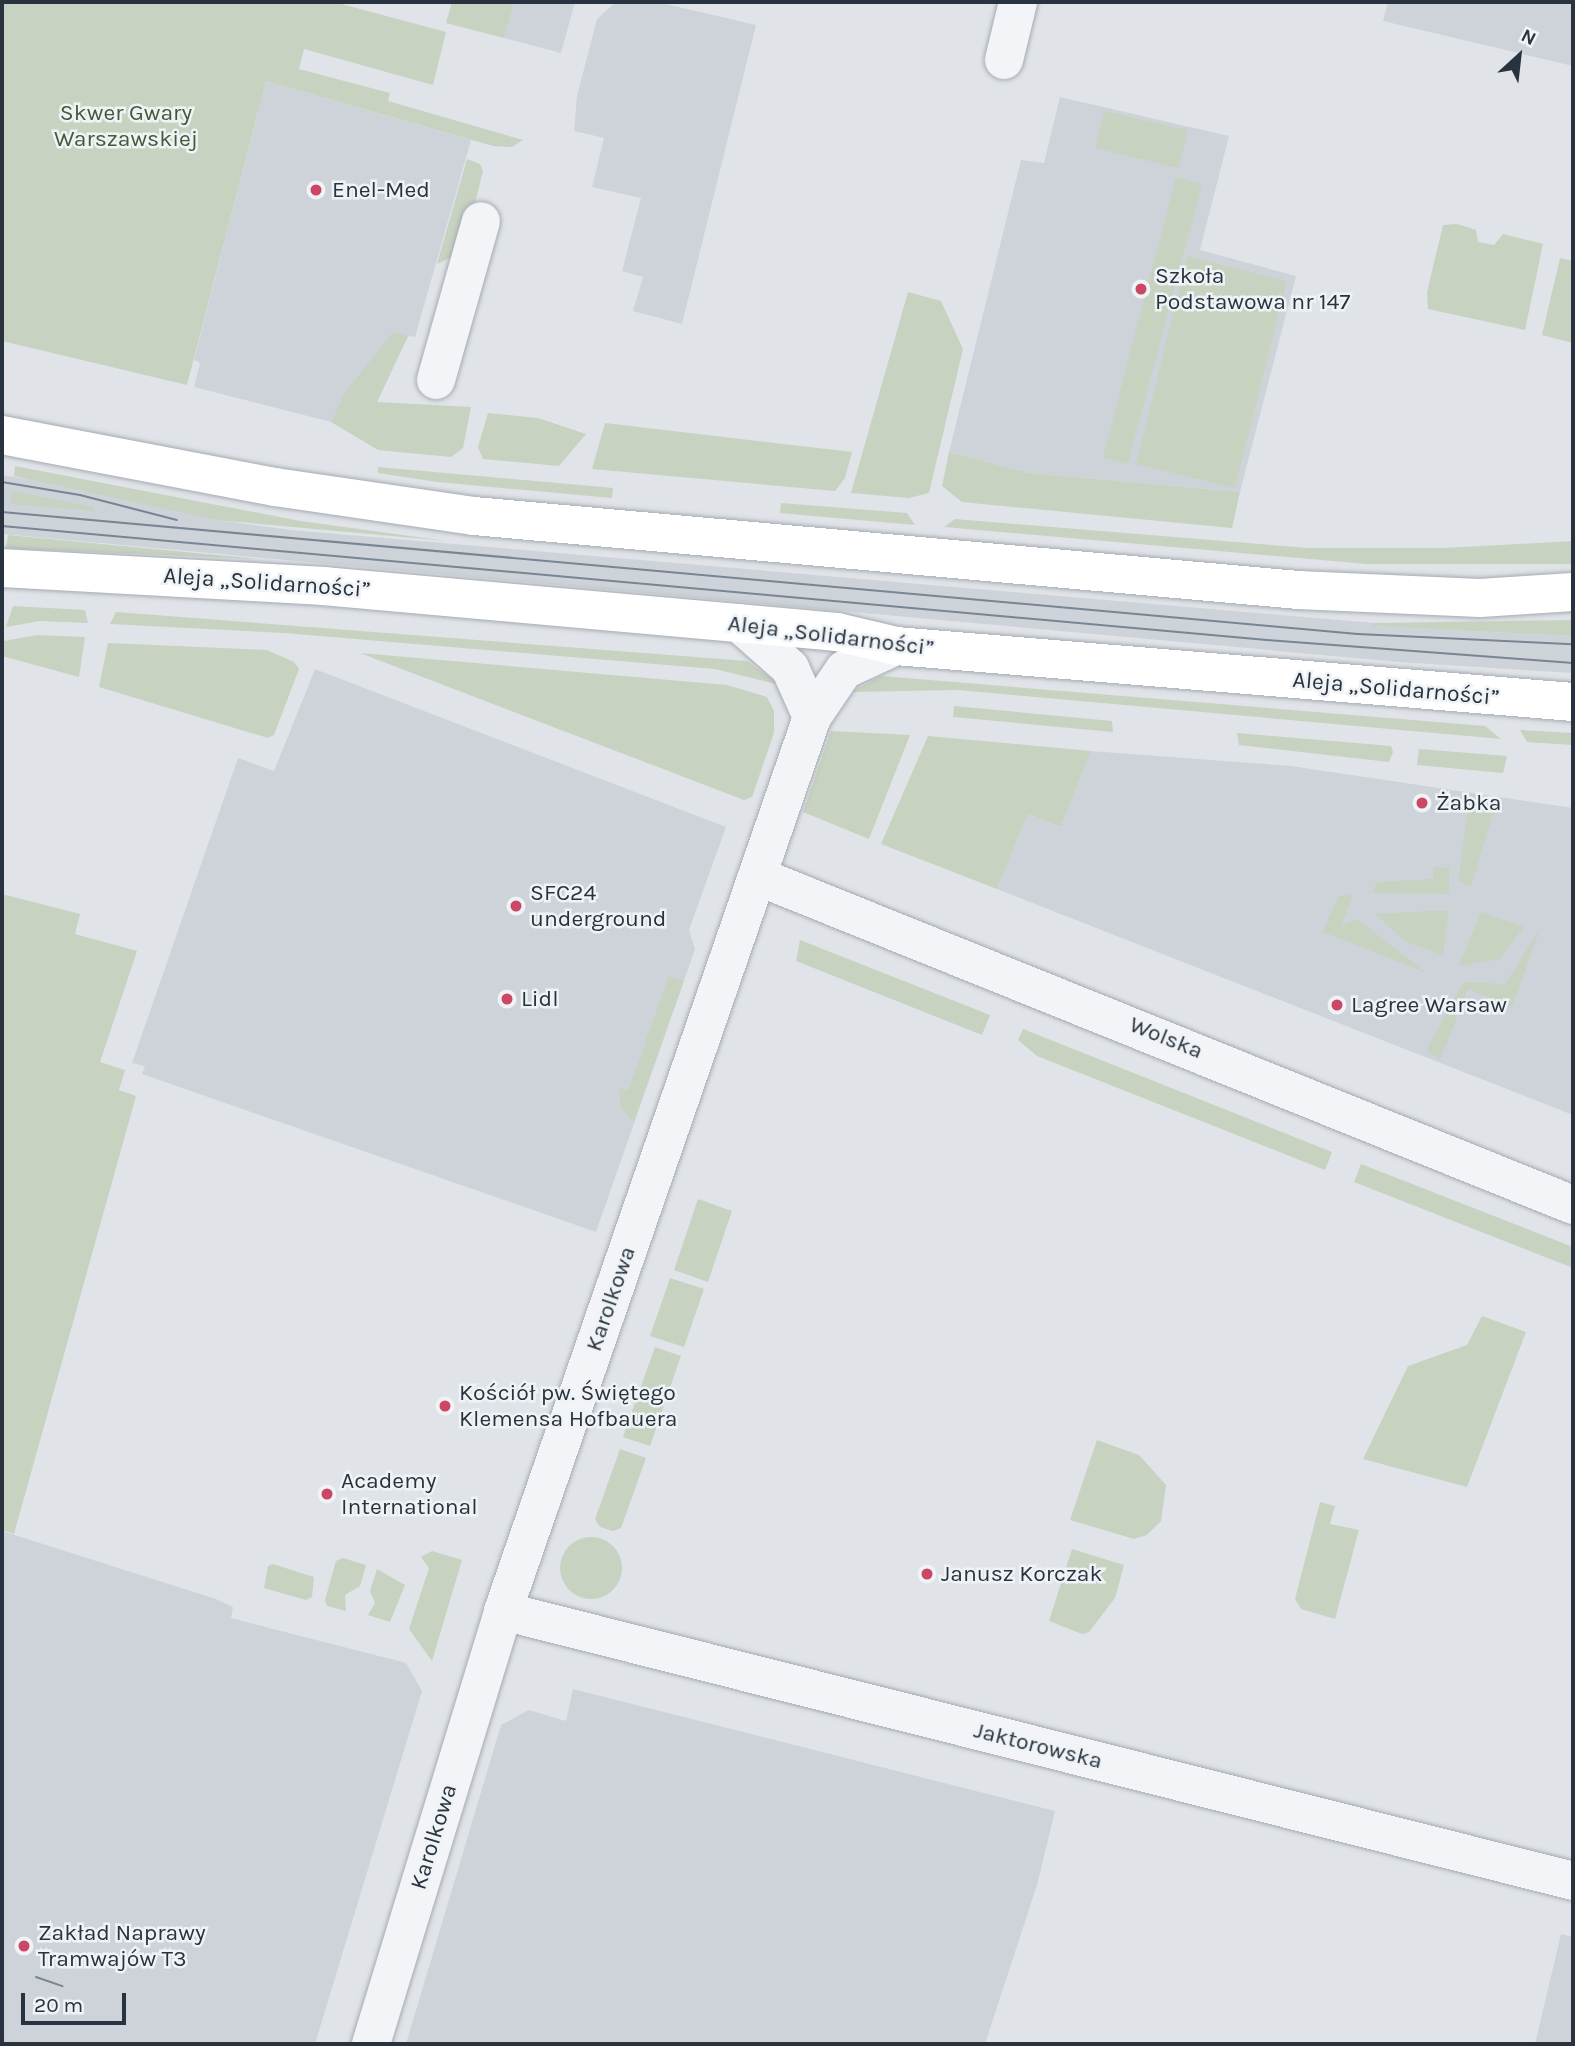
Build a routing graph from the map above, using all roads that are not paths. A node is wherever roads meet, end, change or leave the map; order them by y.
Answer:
1 (1018, 2) edge
2 (1004, 60) dead end
3 (481, 221) dead end
4 (436, 380) dead end
5 (2, 435) edge
6 (4, 568) edge
7 (1573, 592) edge
8 (739, 623) junction
9 (896, 646) junction
10 (1573, 702) edge
11 (812, 718) junction
12 (757, 876) junction
13 (1573, 1205) edge
14 (503, 1611) junction
15 (1573, 1881) edge
16 (371, 2044) edge

1 - 2 street
3 - 4 street
5 - 7 main road
6 - 8 main road, Aleja „Solidarności”
8 - 9 main road, Aleja „Solidarności”
8 - 11 street
9 - 10 main road, Aleja „Solidarności”
9 - 11 street, Karolkowa
11 - 12 street, Karolkowa
12 - 13 street, Wolska
12 - 14 street, Karolkowa
14 - 15 street, Jaktorowska
14 - 16 street, Karolkowa

